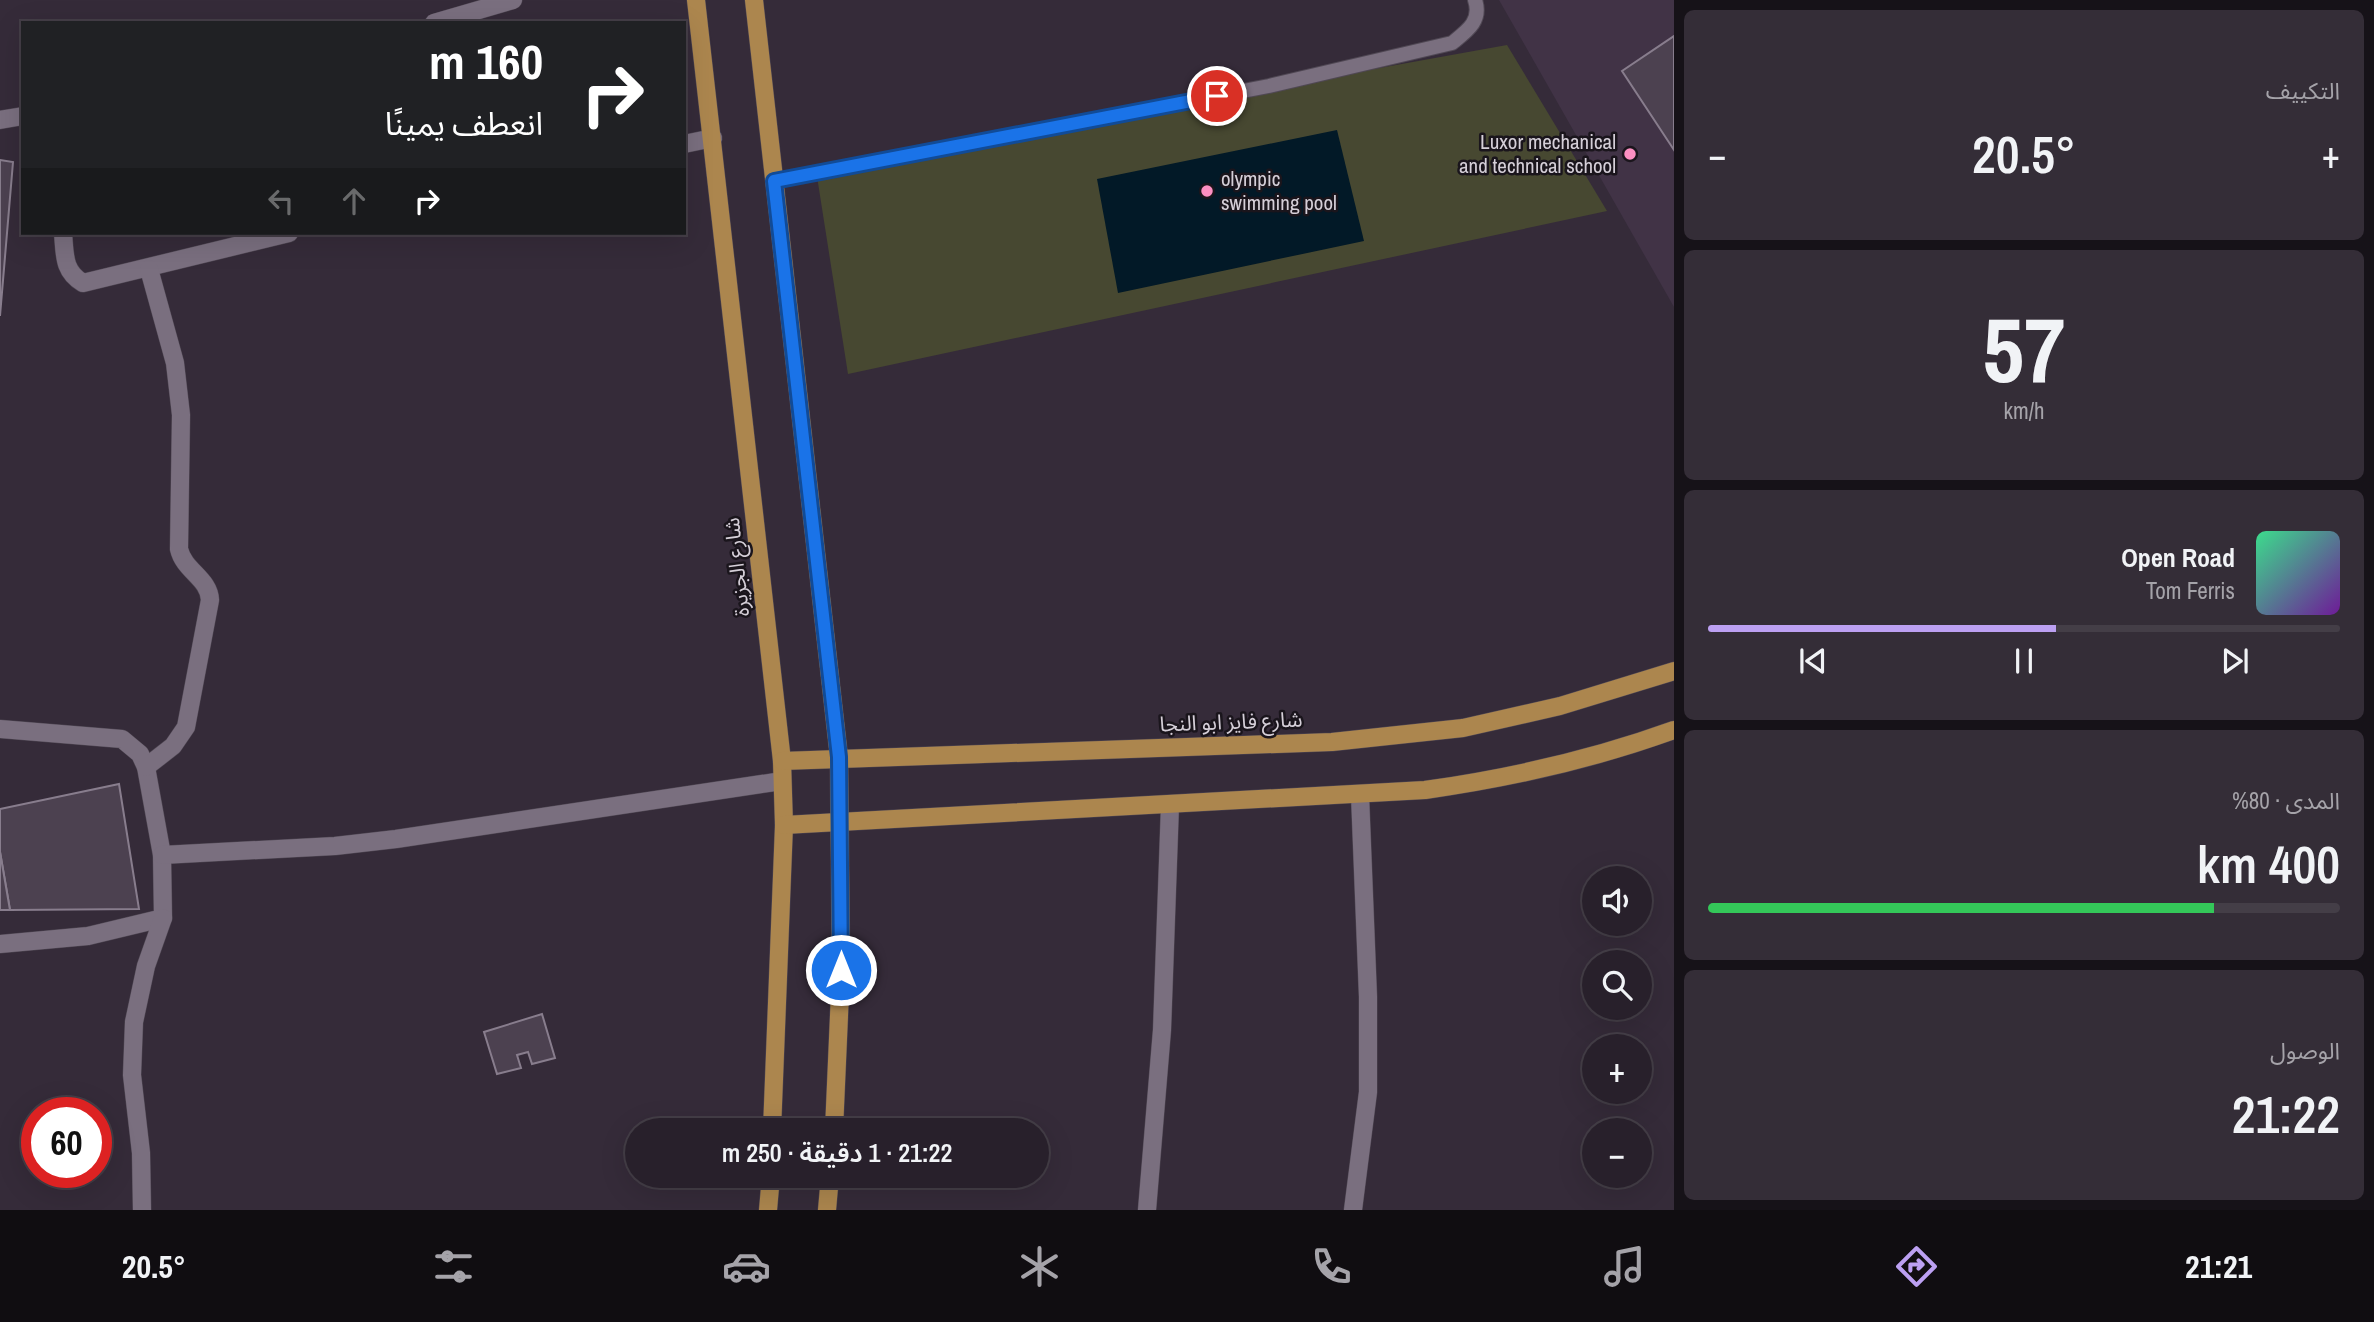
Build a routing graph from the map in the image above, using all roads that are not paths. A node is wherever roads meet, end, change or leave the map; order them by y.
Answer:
1 (513, 0) edge
2 (696, 0) edge
3 (754, 0) edge
4 (1475, 0) edge
5 (441, 21) edge
6 (21, 116) edge
7 (0, 120) edge
8 (713, 138) junction
9 (686, 144) edge
10 (774, 181) junction
11 (63, 235) edge
12 (281, 235) edge
13 (149, 269) junction
14 (1674, 671) edge
15 (0, 729) edge
16 (1674, 730) edge
17 (839, 757) junction
18 (782, 761) junction
19 (146, 767) junction
20 (782, 781) junction
21 (1360, 795) junction
22 (1170, 805) junction
23 (842, 822) junction
24 (784, 825) junction
25 (162, 855) junction
26 (163, 918) junction
27 (0, 944) edge
28 (772, 1118) edge
29 (835, 1118) edge
30 (770, 1188) edge
31 (829, 1188) edge
32 (142, 1210) edge
33 (768, 1210) edge
34 (827, 1210) edge
35 (1147, 1210) edge
36 (1353, 1210) edge

1 - 5 street
2 - 8 main road, شارع الجزيرة
3 - 10 main road
4 - 10 lane
6 - 7 street
8 - 9 street
8 - 18 main road, شارع الجزيرة
10 - 17 main road
11 - 13 street
12 - 13 street
13 - 19 street
14 - 17 main road, شارع فايز ابو النجا
15 - 19 street
16 - 21 main road
17 - 18 main road, شارع فايز ابو النجا
17 - 23 main road
18 - 20 main road, شارع الجزيرة
19 - 25 street
20 - 24 main road, شارع الجزيرة
20 - 25 street
21 - 22 main road
21 - 36 street
22 - 23 main road
22 - 35 street
23 - 24 main road
23 - 29 main road
24 - 28 main road, شارع الجزيرة
25 - 26 street
26 - 27 street
26 - 32 street
30 - 33 main road
31 - 34 main road

